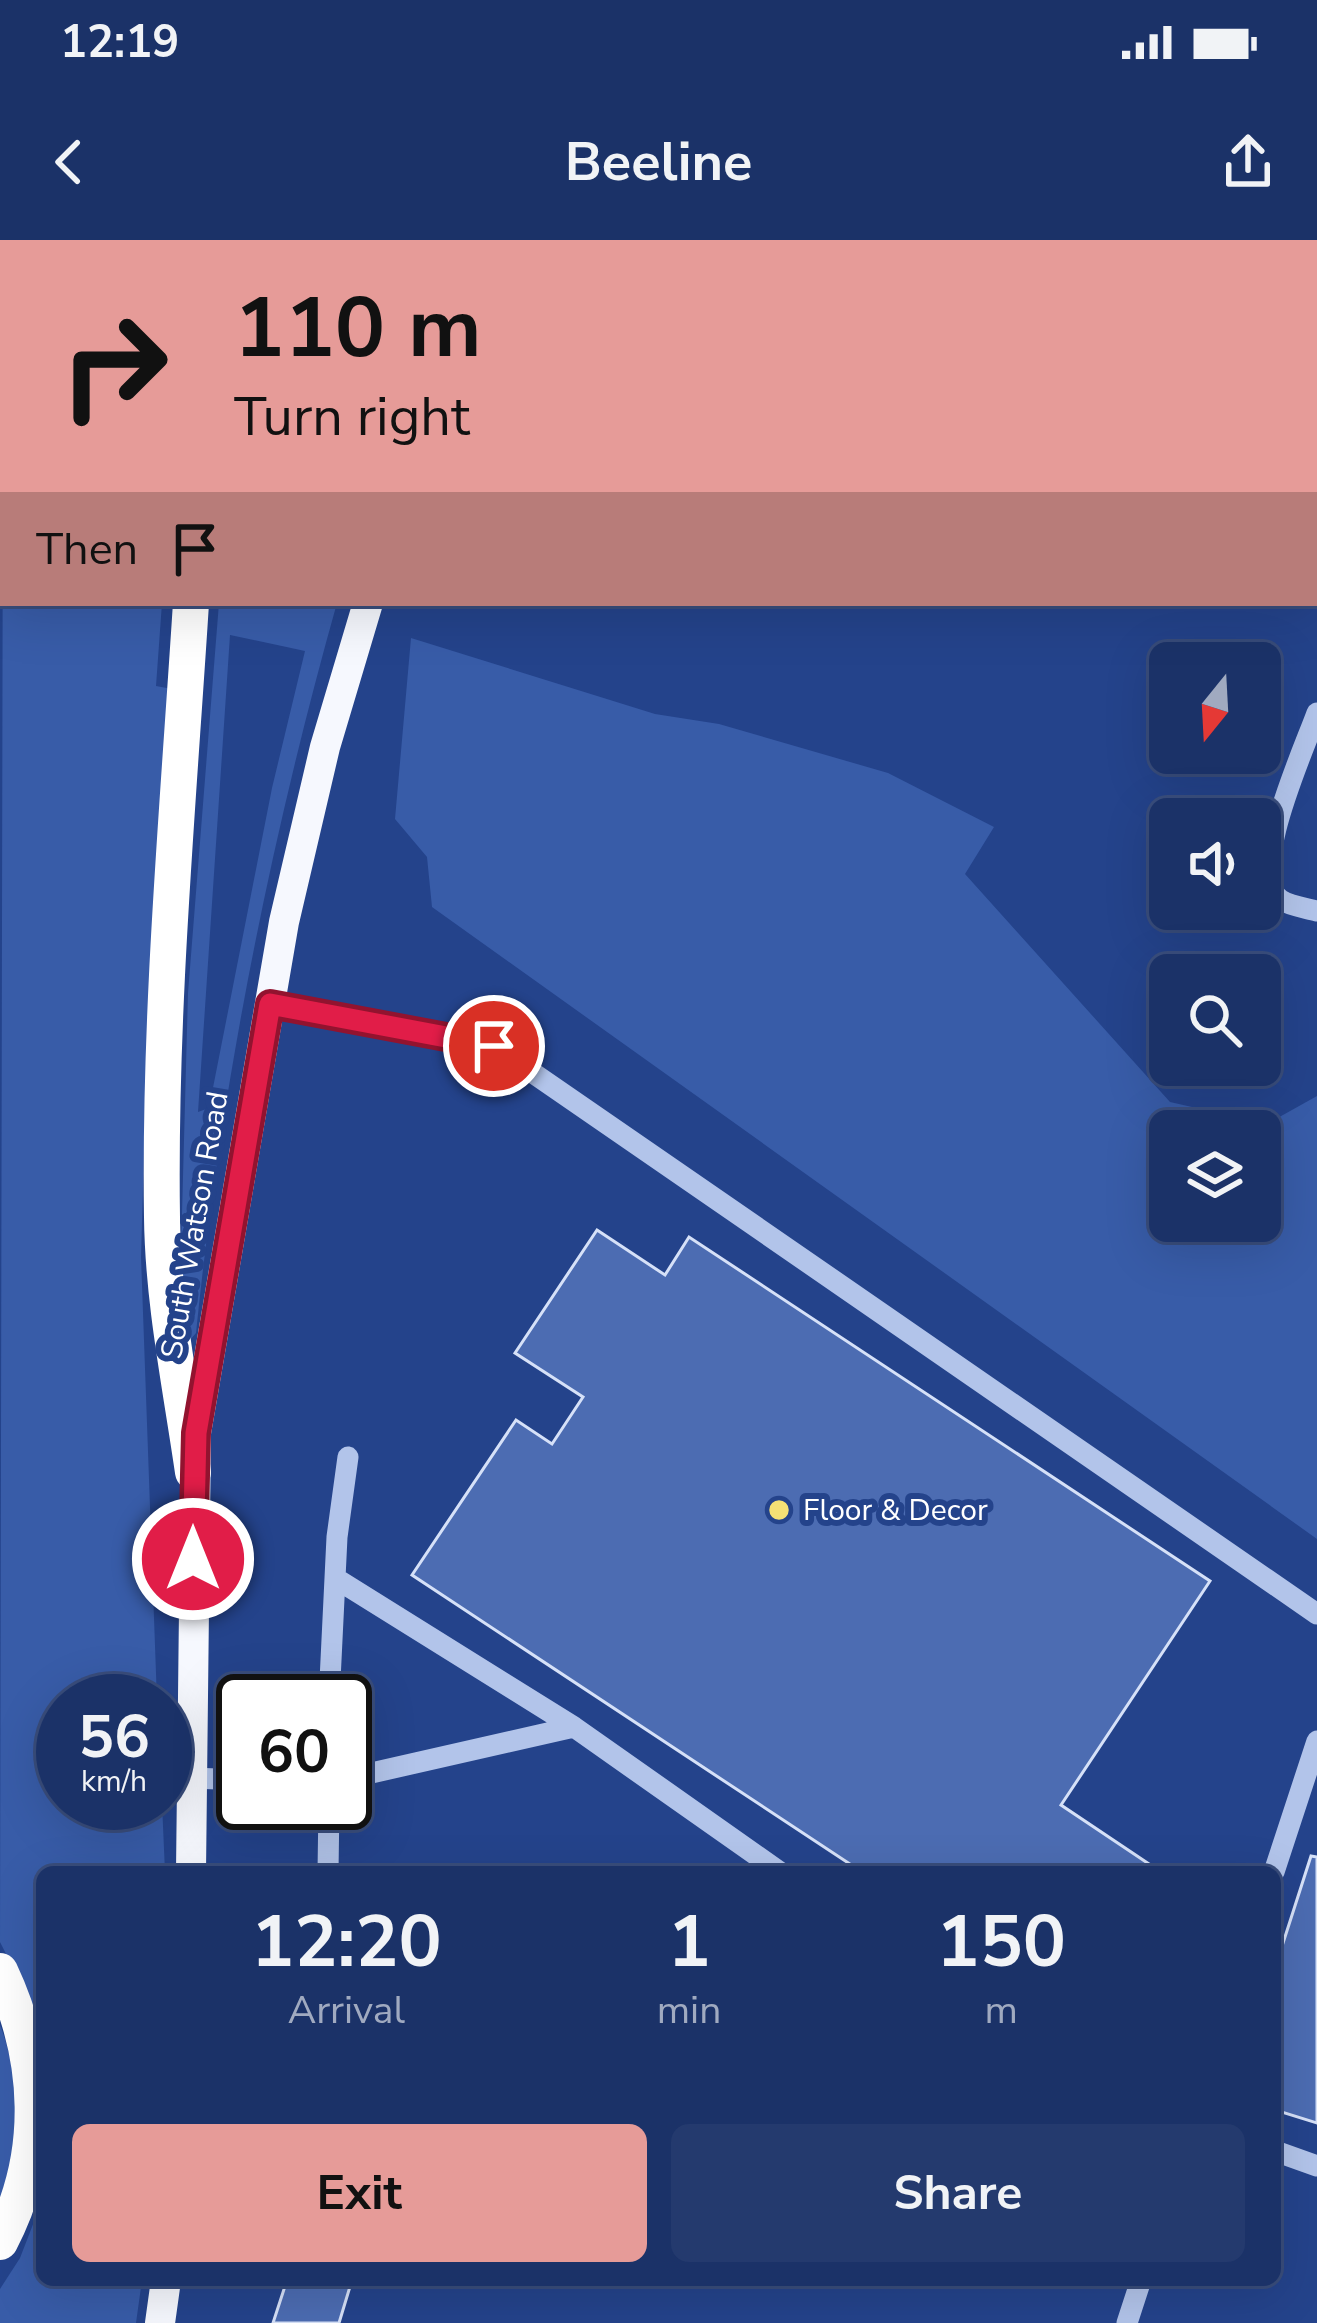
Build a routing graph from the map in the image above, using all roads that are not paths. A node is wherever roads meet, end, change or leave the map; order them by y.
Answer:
1 (190, 606) edge
2 (367, 606) edge
3 (1317, 713) edge
4 (1317, 911) edge
5 (270, 1004) junction
6 (348, 1457) dead end
7 (194, 1472) junction
8 (335, 1578) junction
9 (1317, 1614) edge
10 (330, 1674) edge
11 (574, 1726) junction
12 (1317, 1742) edge
13 (372, 1773) edge
14 (192, 1778) joint
15 (216, 1779) edge
16 (191, 1830) edge
17 (329, 1830) edge
18 (191, 1866) edge
19 (328, 1866) edge
20 (772, 1866) edge
21 (1276, 1866) edge
22 (0, 1971) edge
23 (1281, 2153) edge
24 (1317, 2166) edge
25 (0, 2242) edge
26 (165, 2286) edge
27 (1134, 2286) edge
28 (161, 2321) edge
29 (1127, 2323) edge

1 - 7 highway
2 - 5 main road, South Watson Road
3 - 4 lane
5 - 7 main road, South Watson Road
5 - 9 lane
6 - 8 lane
7 - 14 main road, South Watson Road
8 - 10 lane
8 - 11 lane
11 - 13 lane
11 - 20 lane
12 - 21 lane
14 - 15 lane
16 - 18 main road, South Watson Road
17 - 19 lane
22 - 25 highway
23 - 24 lane
26 - 28 main road
27 - 29 lane

